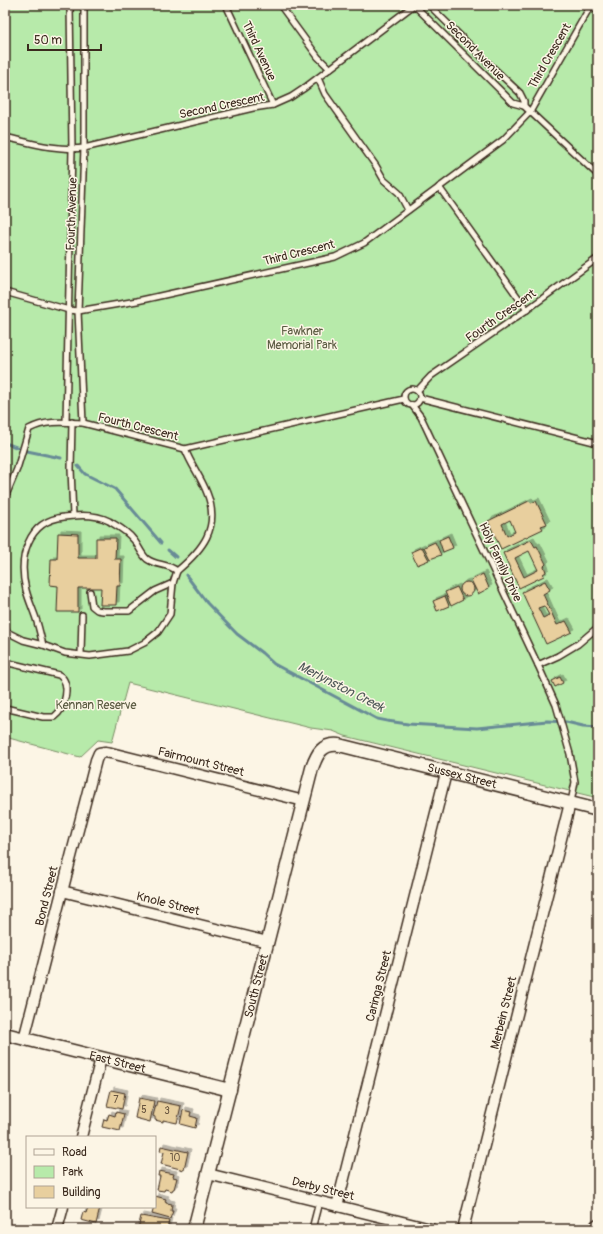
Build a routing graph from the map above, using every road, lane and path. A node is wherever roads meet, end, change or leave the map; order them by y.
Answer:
1 (70, 5) edge
2 (84, 5) edge
3 (226, 5) edge
4 (280, 5) edge
5 (414, 5) edge
6 (429, 5) edge
7 (590, 6) edge
8 (598, 11) edge
9 (330, 69) junction
10 (318, 78) junction
11 (274, 105) junction
12 (524, 106) junction
13 (530, 112) junction
14 (5, 137) edge
15 (84, 148) junction
16 (72, 149) junction
17 (598, 175) edge
18 (439, 186) junction
19 (408, 210) junction
20 (598, 258) edge
21 (5, 292) edge
22 (68, 310) junction
23 (527, 310) junction
24 (78, 311) junction
25 (418, 391) junction
26 (420, 398) junction
27 (404, 399) junction
28 (412, 405) junction
29 (69, 422) junction
30 (83, 424) junction
31 (598, 443) edge
32 (185, 449) junction
33 (6, 494) edge
34 (73, 516) junction
35 (177, 572) junction
36 (173, 583) junction
37 (90, 592) dead end
38 (82, 615) dead end
39 (598, 627) edge
40 (5, 630) edge
41 (43, 645) junction
42 (81, 654) junction
43 (5, 662) edge
44 (538, 665) junction
45 (5, 708) edge
46 (326, 746) joint
47 (96, 760) joint
48 (446, 773) junction
49 (304, 801) junction
50 (570, 803) junction
51 (598, 810) edge
52 (62, 891) junction
53 (268, 942) junction
54 (5, 1034) edge
55 (24, 1039) junction
56 (101, 1058) junction
57 (230, 1090) junction
58 (81, 1136) edge
59 (208, 1174) junction
60 (319, 1202) junction
61 (337, 1206) junction
62 (63, 1208) edge
63 (57, 1229) edge
64 (194, 1229) edge
65 (312, 1229) edge
66 (431, 1229) edge
67 (463, 1229) edge

1 - 16 lane, Fourth Avenue
2 - 15 lane, Fourth Avenue
3 - 11 lane, Third Avenue
4 - 9 lane
5 - 9 lane, Second Crescent
5 - 12 lane, Second Avenue
6 - 12 lane, Second Avenue
7 - 8 lane
7 - 13 lane, Third Crescent
9 - 10 lane, Second Crescent
10 - 11 lane, Second Crescent
10 - 19 lane
11 - 15 lane, Second Crescent
12 - 13 lane, Second Avenue
13 - 17 lane, Second Avenue
13 - 18 lane, Third Crescent
14 - 16 lane, Second Crescent
15 - 16 lane, Second Crescent
15 - 24 lane, Fourth Avenue
16 - 22 lane, Fourth Avenue
18 - 19 lane, Third Crescent
18 - 23 lane
19 - 24 lane, Third Crescent
20 - 23 lane, Fourth Crescent
21 - 22 lane, Third Crescent
22 - 24 lane, Third Crescent
22 - 29 lane, Fourth Avenue
23 - 25 lane, Fourth Crescent
24 - 30 lane, Fourth Avenue
25 - 26 lane
25 - 27 lane
26 - 28 lane
26 - 31 lane
27 - 28 lane
27 - 32 lane, Fourth Crescent
28 - 44 lane, Holy Family Drive
29 - 30 lane, Fourth Crescent
29 - 33 lane, Fourth Crescent
29 - 34 lane, Fourth Avenue
30 - 32 lane, Fourth Crescent
32 - 35 lane
34 - 35 lane
34 - 41 lane
35 - 36 lane
36 - 37 lane
36 - 42 lane
38 - 42 lane
39 - 44 lane
40 - 41 lane
41 - 42 lane
43 - 45 lane
44 - 50 lane, Holy Family Drive
46 - 48 street, Sussex Street
46 - 49 street, South Street
47 - 49 street, Fairmount Street
47 - 52 street, Bond Street
48 - 50 street, Sussex Street
48 - 61 street, Caringa Street
49 - 53 street, South Street
50 - 51 street, Sussex Street
50 - 67 street, Merbein Street
52 - 53 street, Knole Street
52 - 55 street, Bond Street
53 - 57 street, South Street
54 - 55 street, East Street
55 - 56 street, East Street
56 - 57 street, East Street
56 - 58 street
57 - 59 street, South Street
59 - 60 street, Derby Street
59 - 64 street, South Street
60 - 61 street, Derby Street
60 - 65 lane
61 - 66 street, Derby Street
62 - 63 street

